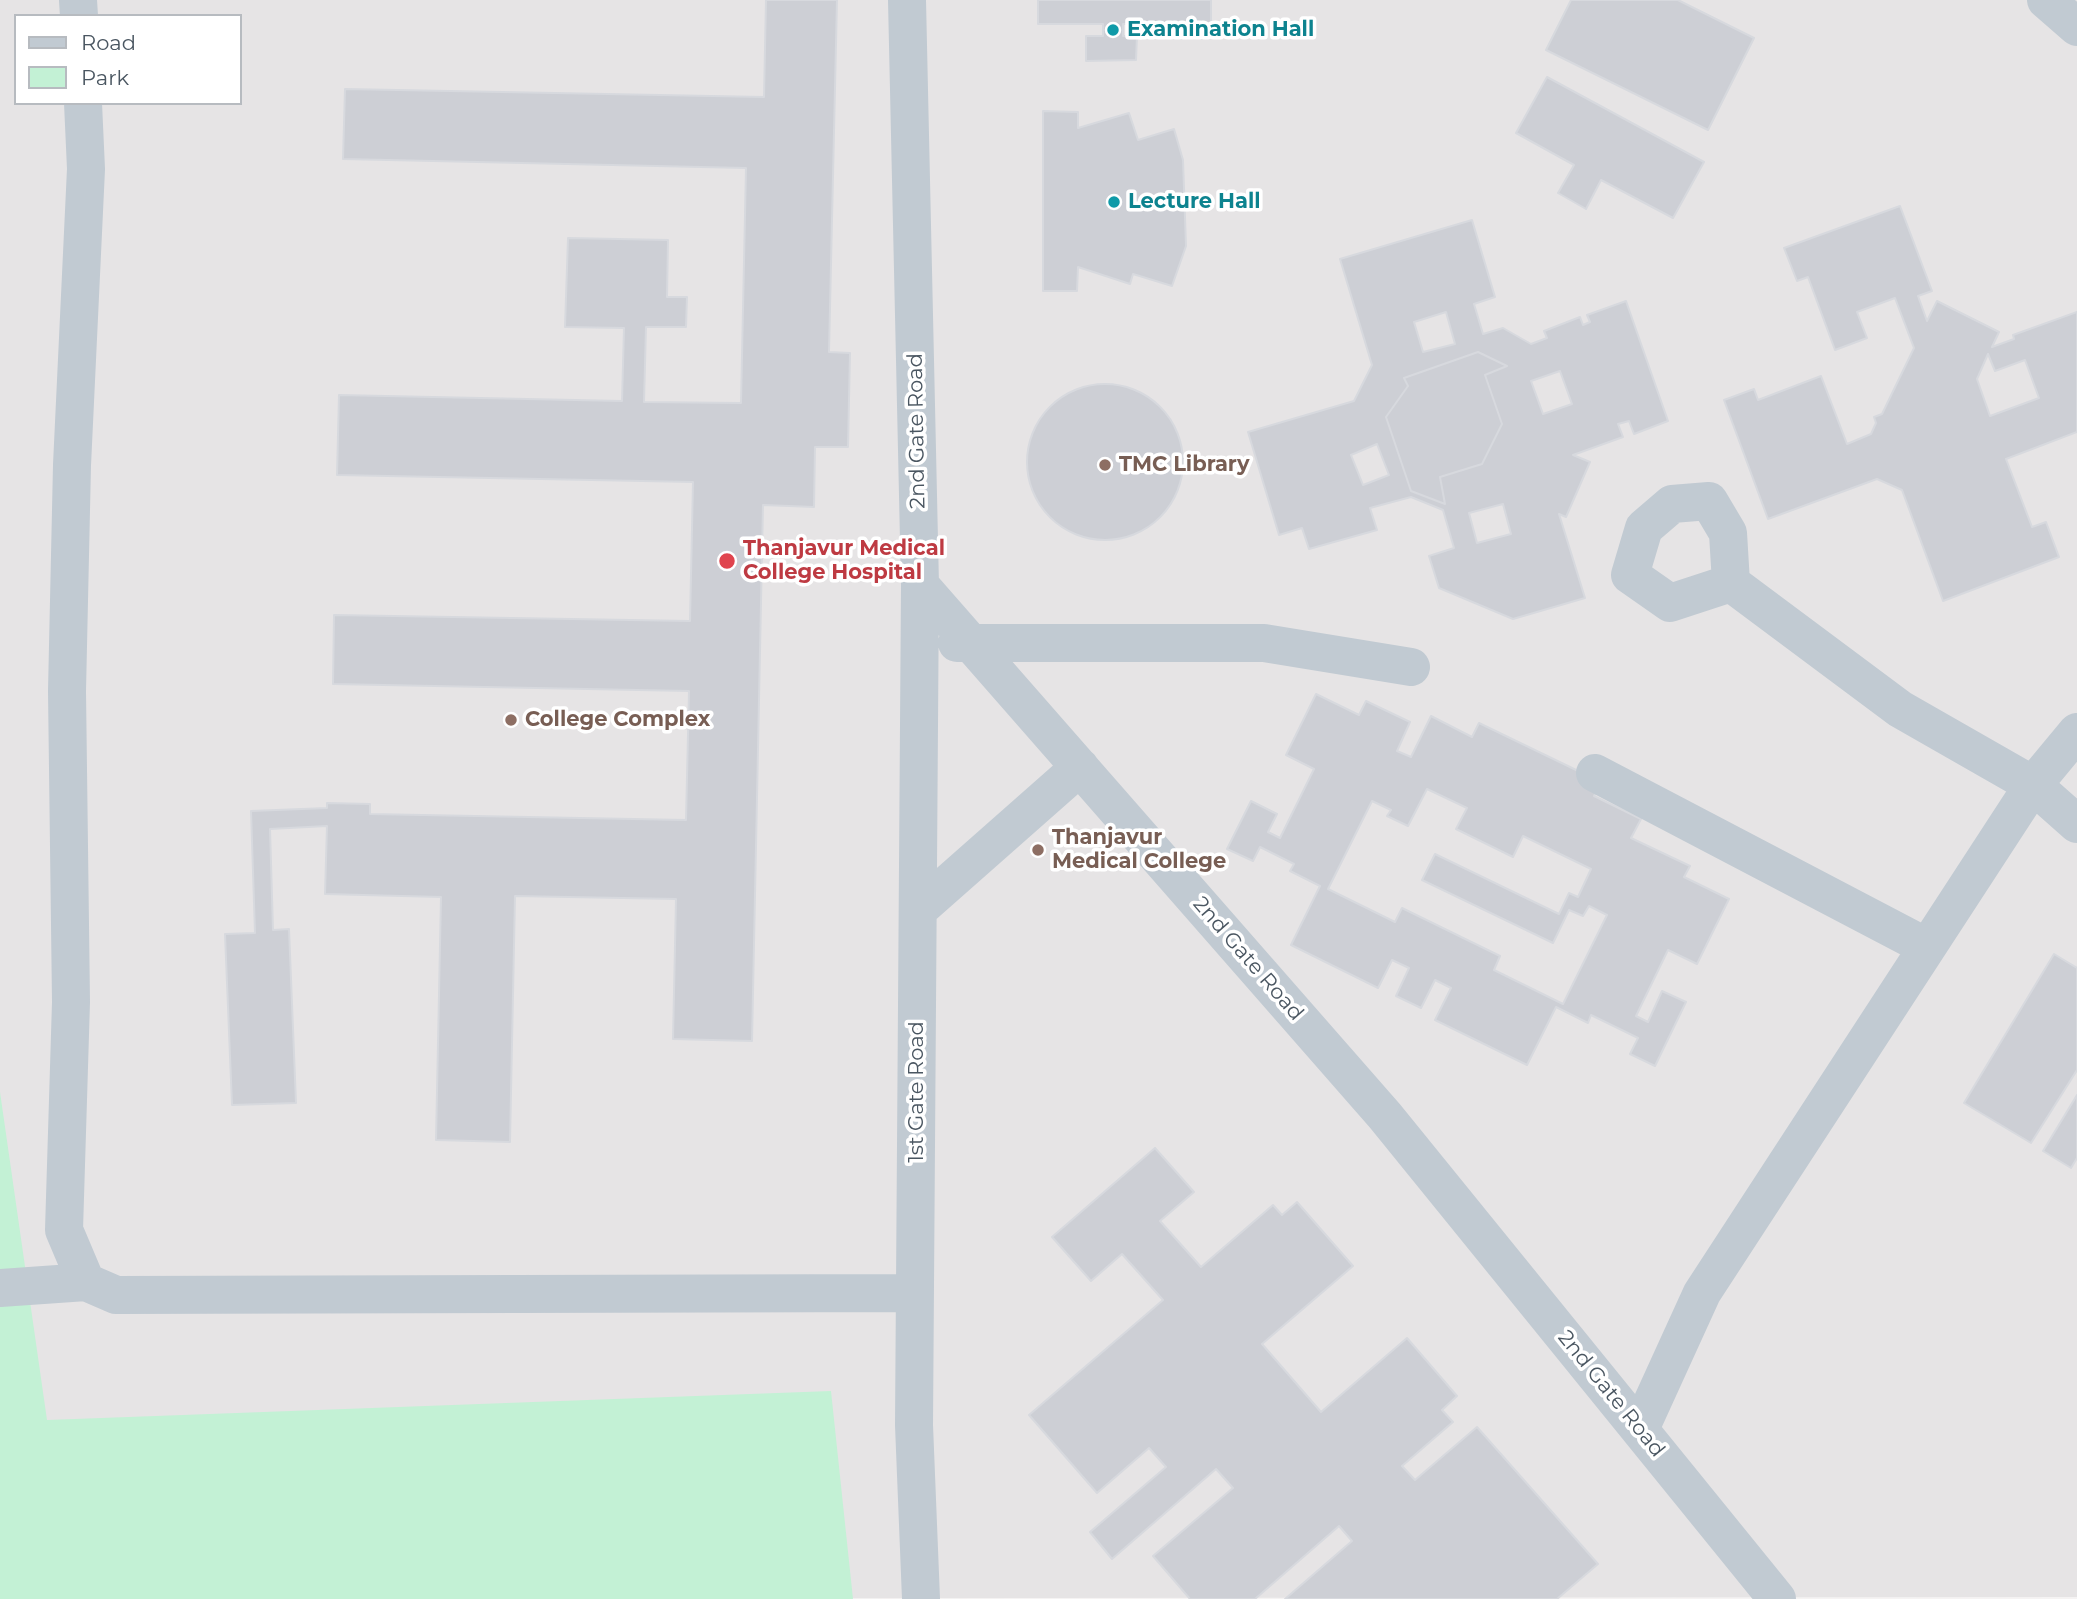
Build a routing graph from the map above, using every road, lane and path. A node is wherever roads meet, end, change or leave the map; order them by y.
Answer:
1 (907, 0) edge
2 (2046, 0) edge
3 (2077, 27) edge
4 (83, 105) edge
5 (1731, 583) dead end
6 (920, 585) junction
7 (920, 641) junction
8 (971, 643) junction
9 (1411, 667) dead end
10 (2077, 732) edge
11 (1080, 767) junction
12 (1595, 773) dead end
13 (2033, 785) junction
14 (2077, 824) edge
15 (918, 910) junction
16 (1927, 947) junction
17 (86, 1282) junction
18 (0, 1288) edge
19 (915, 1293) junction
20 (1640, 1429) junction
21 (921, 1599) edge
22 (1777, 1599) edge

1 - 6 street, 2nd Gate Road
2 - 3 street
4 - 17 street
5 - 13 street
6 - 7 street, 1st Gate Road
6 - 8 street, 2nd Gate Road
7 - 8 street
7 - 15 street, 1st Gate Road
8 - 9 street
8 - 11 street, 2nd Gate Road
10 - 13 street
11 - 15 street
11 - 20 street, 2nd Gate Road
12 - 16 street
13 - 14 street
13 - 16 street
15 - 19 street, 1st Gate Road
16 - 20 street
17 - 18 street
17 - 19 street
19 - 21 street, 1st Gate Road
20 - 22 street, 2nd Gate Road

